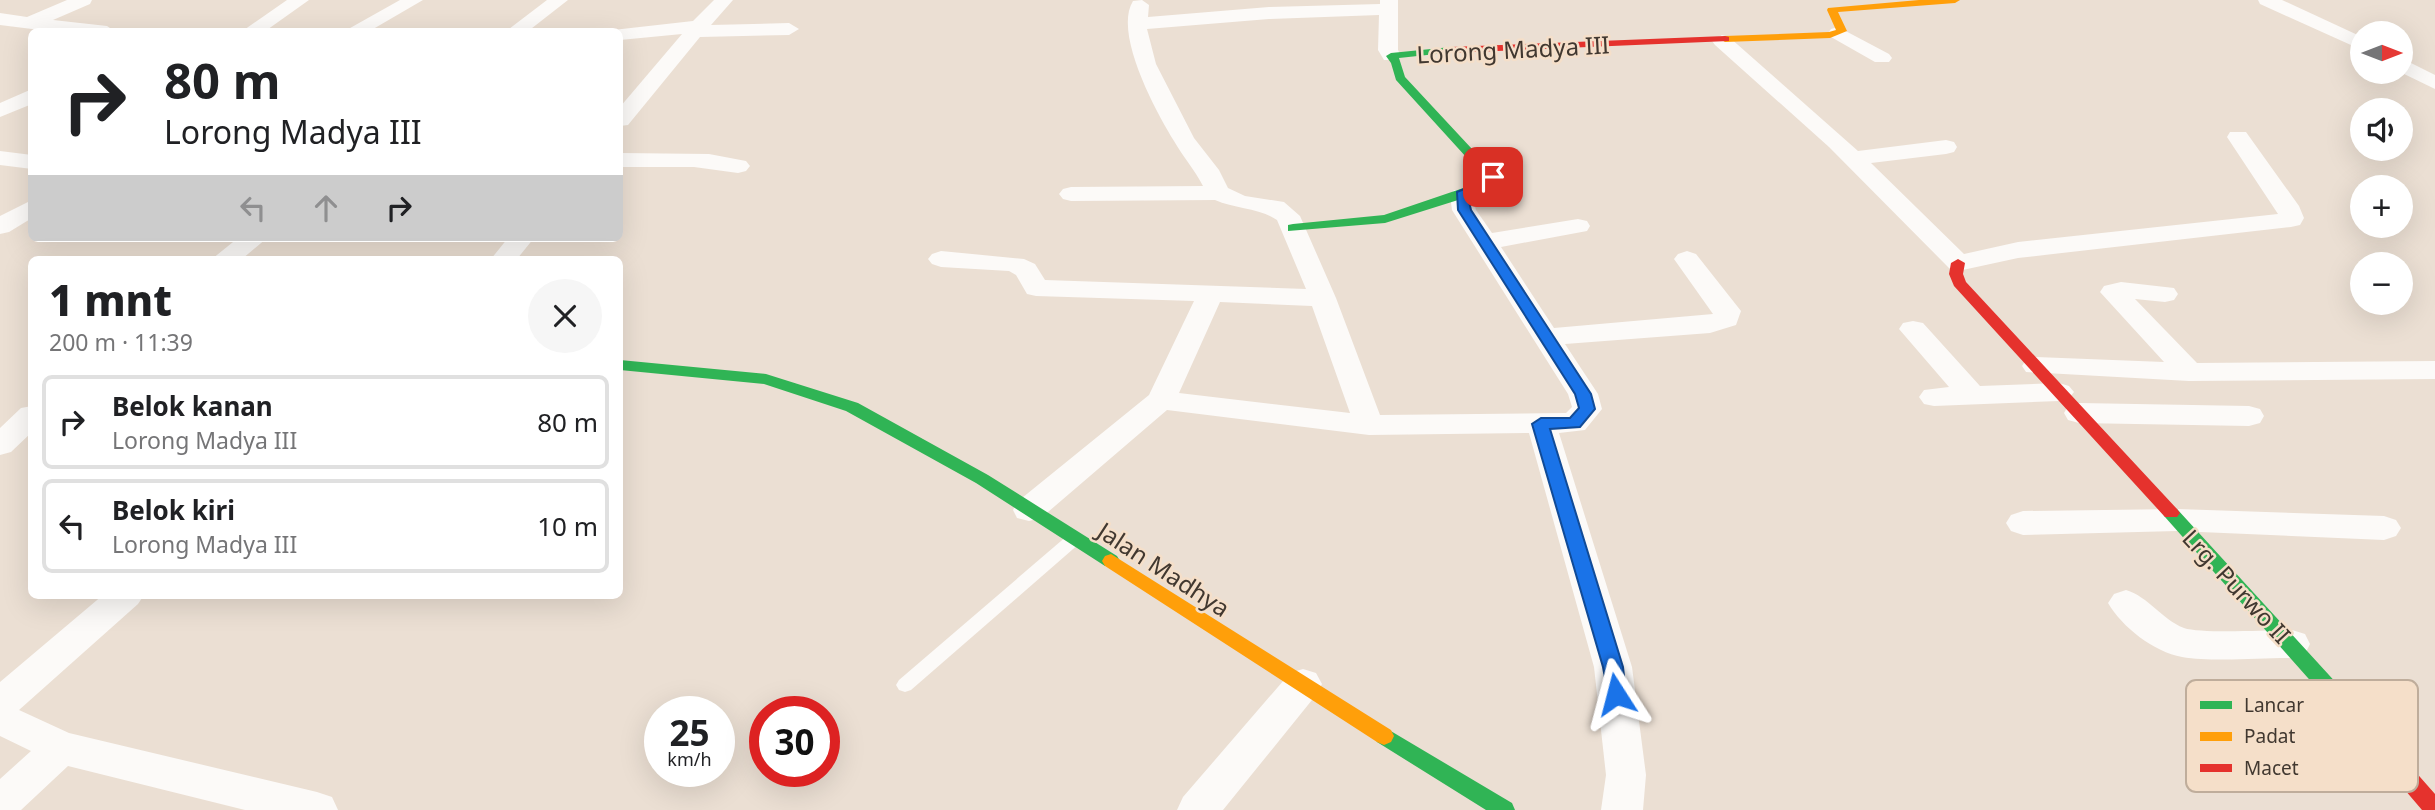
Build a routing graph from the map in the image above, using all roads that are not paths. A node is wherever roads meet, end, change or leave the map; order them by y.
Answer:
1 (83, 0) edge
2 (300, 0) edge
3 (414, 0) edge
4 (559, 0) edge
5 (724, 0) edge
6 (1955, 0) edge
7 (2267, 0) edge
8 (1389, 4) edge
9 (0, 19) edge
10 (31, 22) junction
11 (77, 28) edge
12 (256, 28) edge
13 (360, 28) edge
14 (520, 28) edge
15 (696, 28) junction
16 (789, 29) dead end
17 (1838, 33) junction
18 (623, 34) edge
19 (2350, 38) edge
20 (1722, 41) junction
21 (1391, 56) junction
22 (1882, 58) dead end
23 (2413, 71) edge
24 (2435, 83) edge
25 (28, 96) edge
26 (0, 111) edge
27 (623, 116) edge
28 (2238, 136) dead end
29 (1946, 147) dead end
30 (0, 158) edge
31 (1853, 158) junction
32 (623, 160) edge
33 (28, 162) edge
34 (738, 166) dead end
35 (1219, 193) junction
36 (1071, 194) dead end
37 (1462, 195) junction
38 (28, 210) edge
39 (1578, 226) dead end
40 (0, 227) edge
41 (1293, 228) junction
42 (248, 242) edge
43 (518, 242) edge
44 (1485, 242) junction
45 (229, 256) edge
46 (506, 256) edge
47 (941, 259) dead end
48 (1687, 259) dead end
49 (1958, 263) junction
50 (1211, 293) junction
51 (2165, 294) dead end
52 (1323, 298) junction
53 (1913, 329) dead end
54 (1546, 337) junction
55 (623, 365) edge
56 (2036, 366) junction
57 (2435, 370) edge
58 (2189, 372) junction
59 (1973, 396) junction
60 (1934, 397) dead end
61 (1161, 400) junction
62 (2069, 402) junction
63 (0, 414) edge
64 (28, 414) edge
65 (2249, 416) dead end
66 (28, 418) edge
67 (1541, 424) junction
68 (1369, 425) junction
69 (0, 445) edge
70 (1030, 510) junction
71 (2177, 520) junction
72 (2023, 523) dead end
73 (2384, 528) dead end
74 (1075, 538) junction
75 (121, 599) edge
76 (2126, 603) dead end
77 (2292, 644) junction
78 (2323, 680) edge
79 (1303, 684) junction
80 (905, 685) dead end
81 (0, 704) edge
82 (0, 718) edge
83 (61, 748) junction
84 (2418, 789) edge
85 (0, 804) edge
86 (2435, 809) edge
87 (317, 810) edge
88 (1198, 810) edge
89 (1504, 810) edge
90 (1622, 810) edge

1 - 10 street
2 - 12 street
3 - 13 street
4 - 14 street
5 - 15 street
6 - 17 street
7 - 19 street
8 - 21 street
8 - 35 street
9 - 10 street
10 - 11 street
15 - 16 street
15 - 18 street
15 - 27 street
17 - 20 street, Lorong Madya III
17 - 22 street
20 - 21 street, Lorong Madya III
20 - 31 street
21 - 37 street, Lorong Madya III
23 - 24 street
25 - 26 street
28 - 49 street
29 - 31 street
30 - 33 street
31 - 49 street
32 - 34 street
35 - 36 street
35 - 41 street
37 - 41 street
37 - 44 street
38 - 40 street
39 - 44 street
41 - 52 street
42 - 45 street
43 - 46 street
44 - 54 street
47 - 50 street
48 - 54 street
49 - 56 street, Lrg. Purwo II
50 - 52 street
50 - 61 street
51 - 58 street
52 - 68 street
53 - 59 street
54 - 67 street
55 - 70 street, Jalan Madhya
56 - 58 street
56 - 62 street, Lrg. Purwo II
57 - 58 street
59 - 60 street
59 - 62 street
61 - 68 street
61 - 70 street
62 - 65 street
62 - 71 street, Lrg. Purwo II
63 - 64 street
66 - 69 street
67 - 68 street
67 - 90 street
70 - 74 street, Jalan Madhya
71 - 72 street
71 - 73 street
71 - 77 street, Lrg. Purwo II
74 - 79 street, Jalan Madhya
74 - 80 lane
75 - 81 street
76 - 77 street
77 - 78 street, Lrg. Purwo II
79 - 88 street
79 - 89 street, Jalan Madhya
82 - 83 street
83 - 85 street
83 - 87 street
84 - 86 street, Lrg. Purwo II

